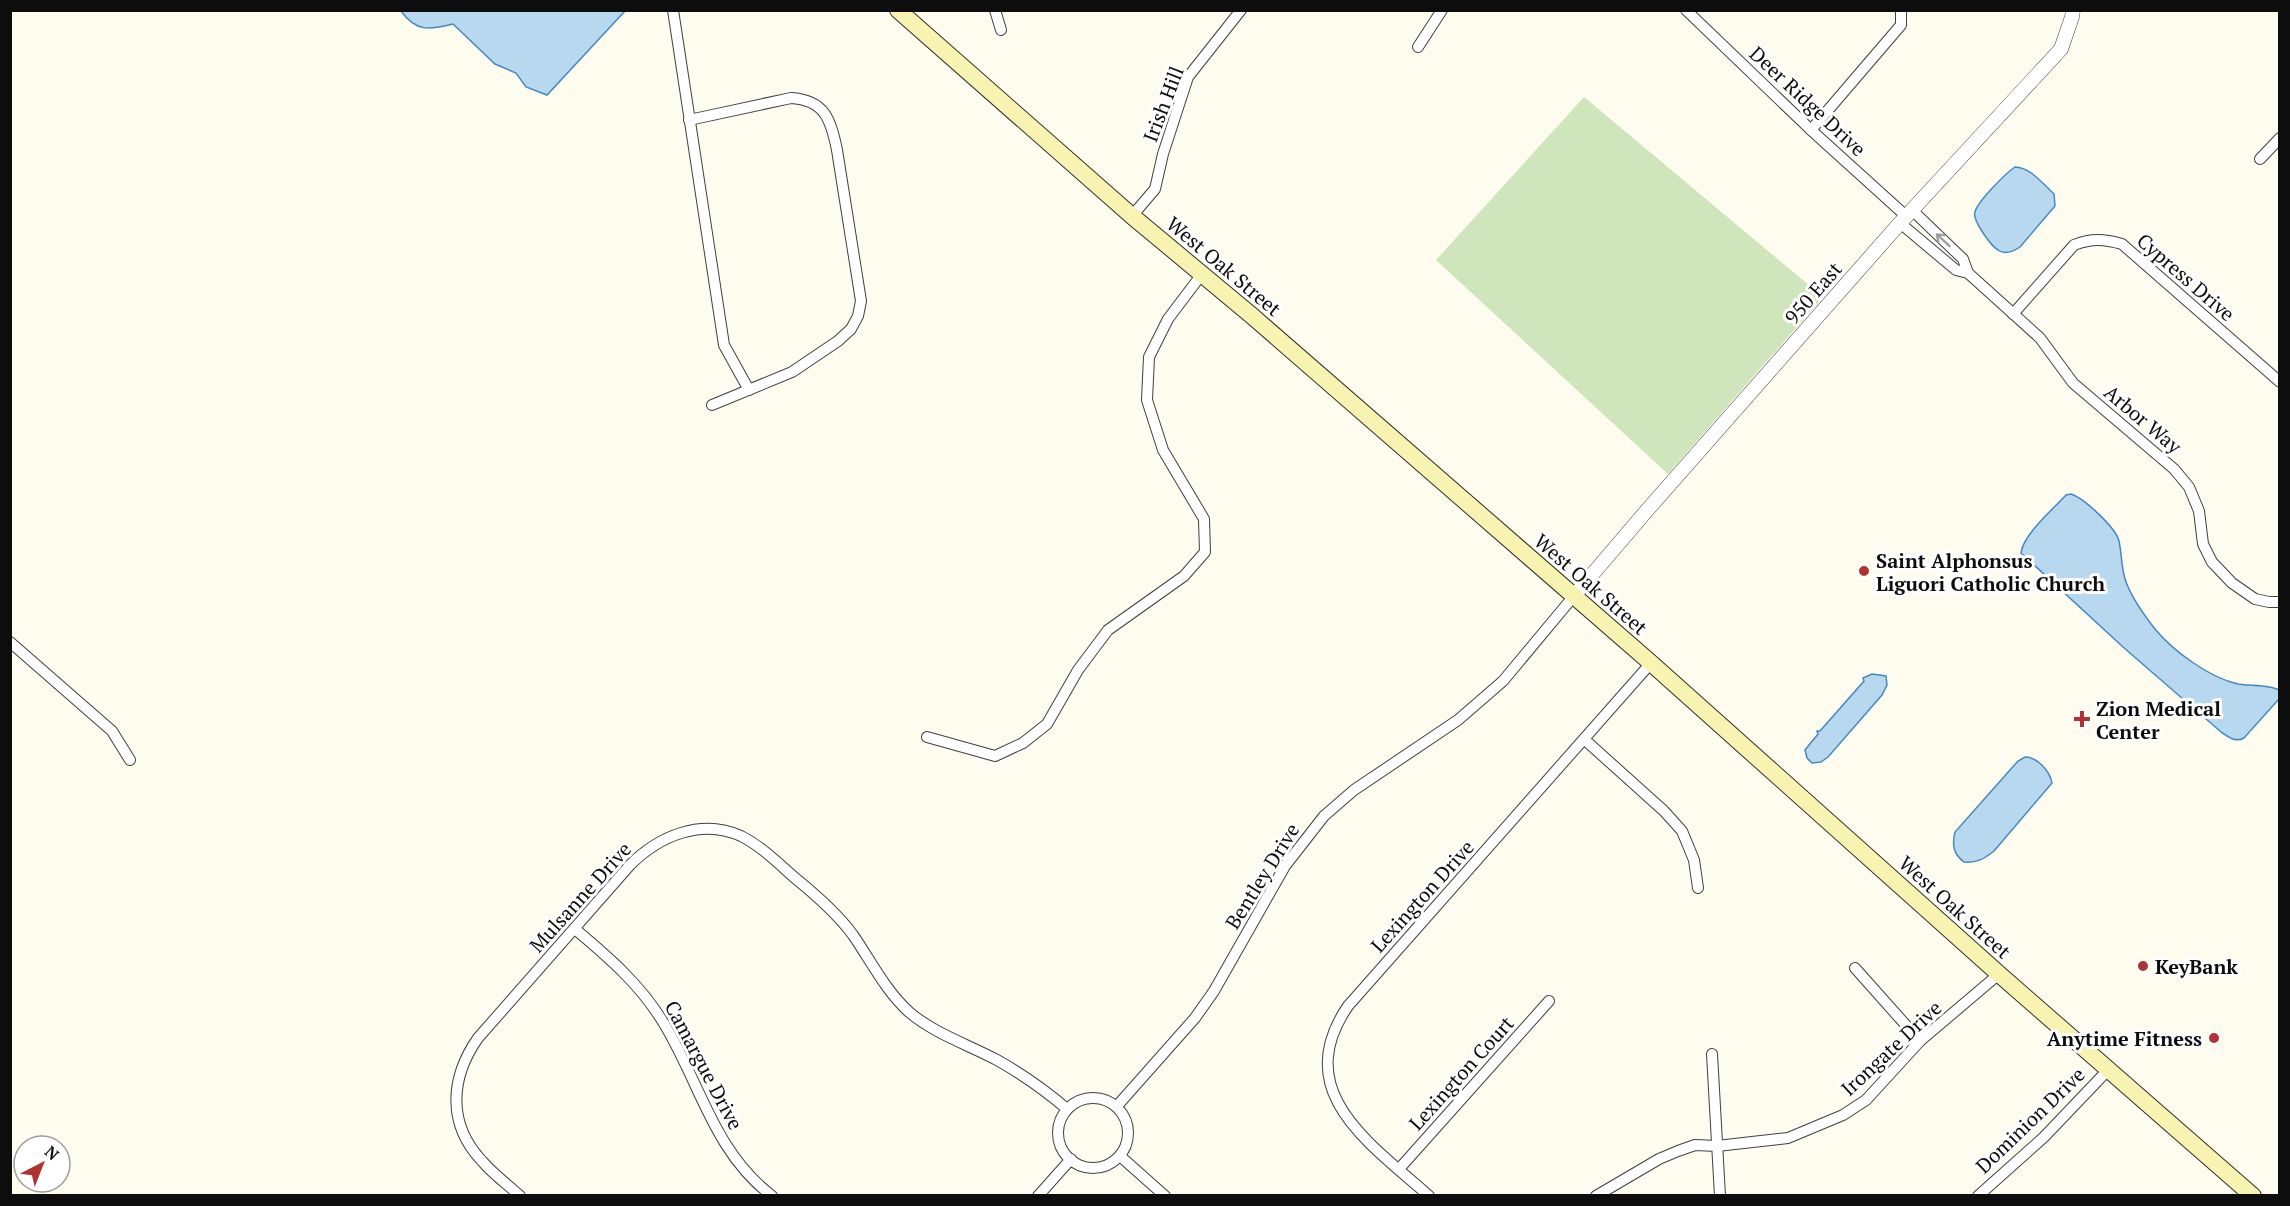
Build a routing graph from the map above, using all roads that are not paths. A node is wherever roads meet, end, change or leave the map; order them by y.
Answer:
1 (673, 10) edge
2 (898, 10) edge
3 (995, 10) edge
4 (1241, 10) edge
5 (1442, 10) edge
6 (1686, 10) edge
7 (1901, 10) edge
8 (2073, 10) edge
9 (1000, 30) dead end
10 (1418, 47) dead end
11 (689, 120) junction
12 (1811, 130) junction
13 (2280, 138) edge
14 (2260, 159) dead end
15 (1132, 216) junction
16 (1906, 216) junction
17 (1968, 273) junction
18 (1203, 274) junction
19 (2013, 314) junction
20 (2280, 382) edge
21 (749, 390) junction
22 (712, 405) dead end
23 (1573, 597) junction
24 (2274, 602) edge
25 (10, 642) edge
26 (1651, 663) junction
27 (927, 737) dead end
28 (1585, 740) junction
29 (130, 760) dead end
30 (1698, 888) dead end
31 (575, 929) junction
32 (1855, 968) dead end
33 (1999, 974) junction
34 (1549, 1001) dead end
35 (1920, 1041) junction
36 (1712, 1054) dead end
37 (2108, 1070) junction
38 (1117, 1106) junction
39 (1067, 1109) junction
40 (1717, 1146) junction
41 (1119, 1156) junction
42 (1071, 1159) junction
43 (1399, 1169) junction
44 (520, 1196) edge
45 (772, 1196) edge
46 (1038, 1196) edge
47 (1165, 1196) edge
48 (1429, 1196) edge
49 (1596, 1196) edge
50 (1720, 1196) edge
51 (1977, 1196) edge
52 (2253, 1196) edge

1 - 11 street
2 - 15 main road, West Oak Street
3 - 9 street
4 - 15 street, Irish Hill
5 - 10 street
6 - 12 street, Deer Ridge Drive
7 - 12 street
8 - 16 street, 950 East
11 - 21 street
11 - 21 street
12 - 16 street, Deer Ridge Drive
13 - 14 street
15 - 18 main road, West Oak Street
16 - 17 street, Arbor Way
17 -> 16 street, Arbor Way
16 - 23 street, 950 East
17 - 19 street, Arbor Way
18 - 23 main road, West Oak Street
18 - 27 street
19 - 20 street, Cypress Drive
19 - 24 street, Arbor Way
21 - 22 street
23 - 26 main road, West Oak Street
23 - 38 street, Bentley Drive
25 - 29 street
26 - 28 street, Lexington Drive
26 - 33 main road, West Oak Street
28 - 30 street
28 - 43 street, Lexington Drive
31 - 39 street, Mulsanne Drive
31 - 44 street, Mulsanne Drive
31 - 45 street, Camargue Drive
32 - 35 street
33 - 35 street, Irongate Drive
33 - 37 main road, West Oak Street
34 - 43 street, Lexington Court
35 - 40 street, Irongate Drive
36 - 40 street
37 - 51 street, Dominion Drive
37 - 52 main road, West Oak Street
38 - 39 street
38 - 41 street
39 - 42 street
40 - 49 street, Irongate Drive
40 - 50 street
41 - 42 street
41 - 47 street
42 - 46 street
43 - 48 street

